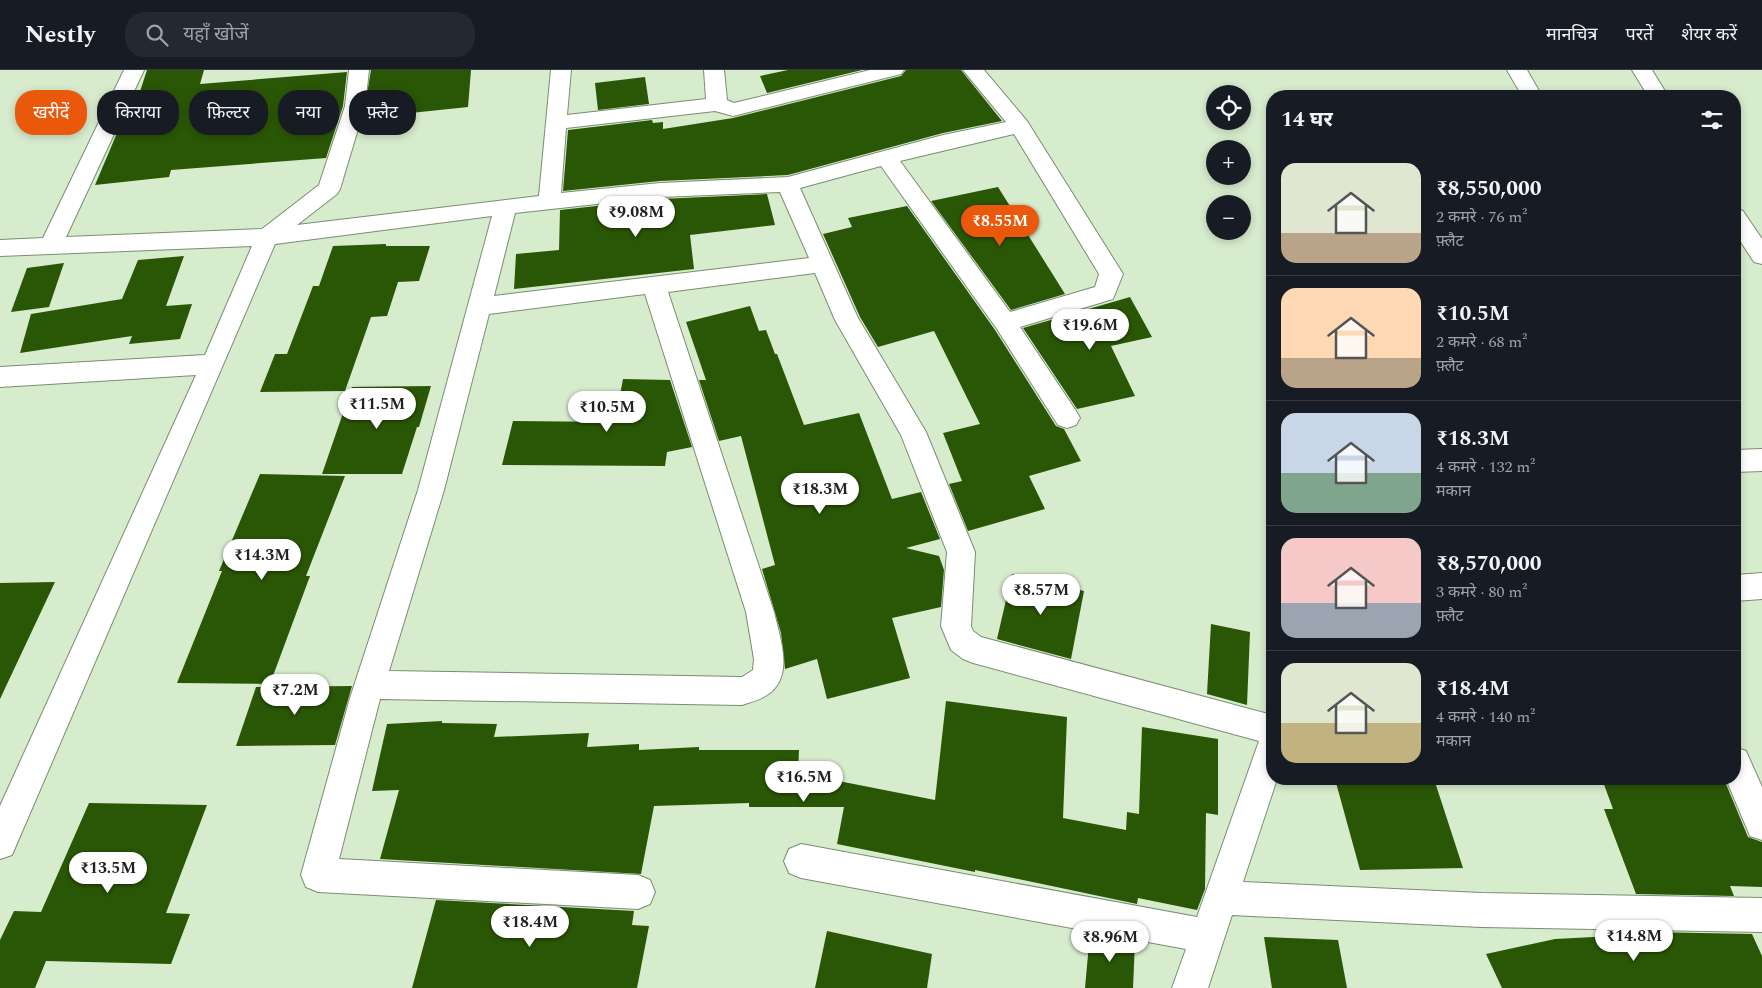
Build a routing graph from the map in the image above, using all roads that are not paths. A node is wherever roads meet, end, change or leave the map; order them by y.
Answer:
1 (134, 70) edge
2 (359, 70) edge
3 (561, 70) edge
4 (714, 70) edge
5 (894, 70) edge
6 (973, 70) edge
7 (1517, 70) edge
8 (1642, 70) edge
9 (1529, 90) edge
10 (1654, 90) edge
11 (717, 104) junction
12 (555, 122) junction
13 (1020, 126) junction
14 (887, 158) junction
15 (788, 184) junction
16 (549, 202) junction
17 (506, 206) junction
18 (1741, 225) edge
19 (267, 237) junction
20 (51, 245) junction
21 (0, 248) edge
22 (1762, 256) edge
23 (824, 264) junction
24 (654, 285) junction
25 (480, 306) junction
26 (1005, 324) junction
27 (213, 364) junction
28 (0, 377) edge
29 (1067, 418) dead end
30 (1762, 460) edge
31 (1741, 461) edge
32 (1762, 586) edge
33 (1741, 588) edge
34 (370, 685) junction
35 (1266, 728) edge
36 (1266, 765) edge
37 (1741, 776) edge
38 (1762, 824) edge
39 (0, 844) edge
40 (801, 861) dead end
41 (638, 892) dead end
42 (1221, 898) junction
43 (1762, 915) edge
44 (1207, 936) junction
45 (1190, 988) edge

1 - 20 street
2 - 19 street
3 - 12 street
4 - 11 street
5 - 11 street
6 - 13 street
7 - 9 street
8 - 10 street
11 - 12 street
12 - 16 street
13 - 14 street
13 - 26 street
14 - 15 street
14 - 26 street
15 - 16 street
15 - 23 street
16 - 17 street
17 - 19 street
17 - 25 street
18 - 22 street
19 - 20 street
19 - 27 street
20 - 21 street
23 - 24 street
23 - 35 street
24 - 25 street
24 - 34 street
25 - 34 street
26 - 29 street
27 - 28 street
27 - 39 street
30 - 31 street
32 - 33 street
34 - 41 street
36 - 42 street
37 - 38 street
40 - 44 street
42 - 43 street
42 - 44 street
44 - 45 street

